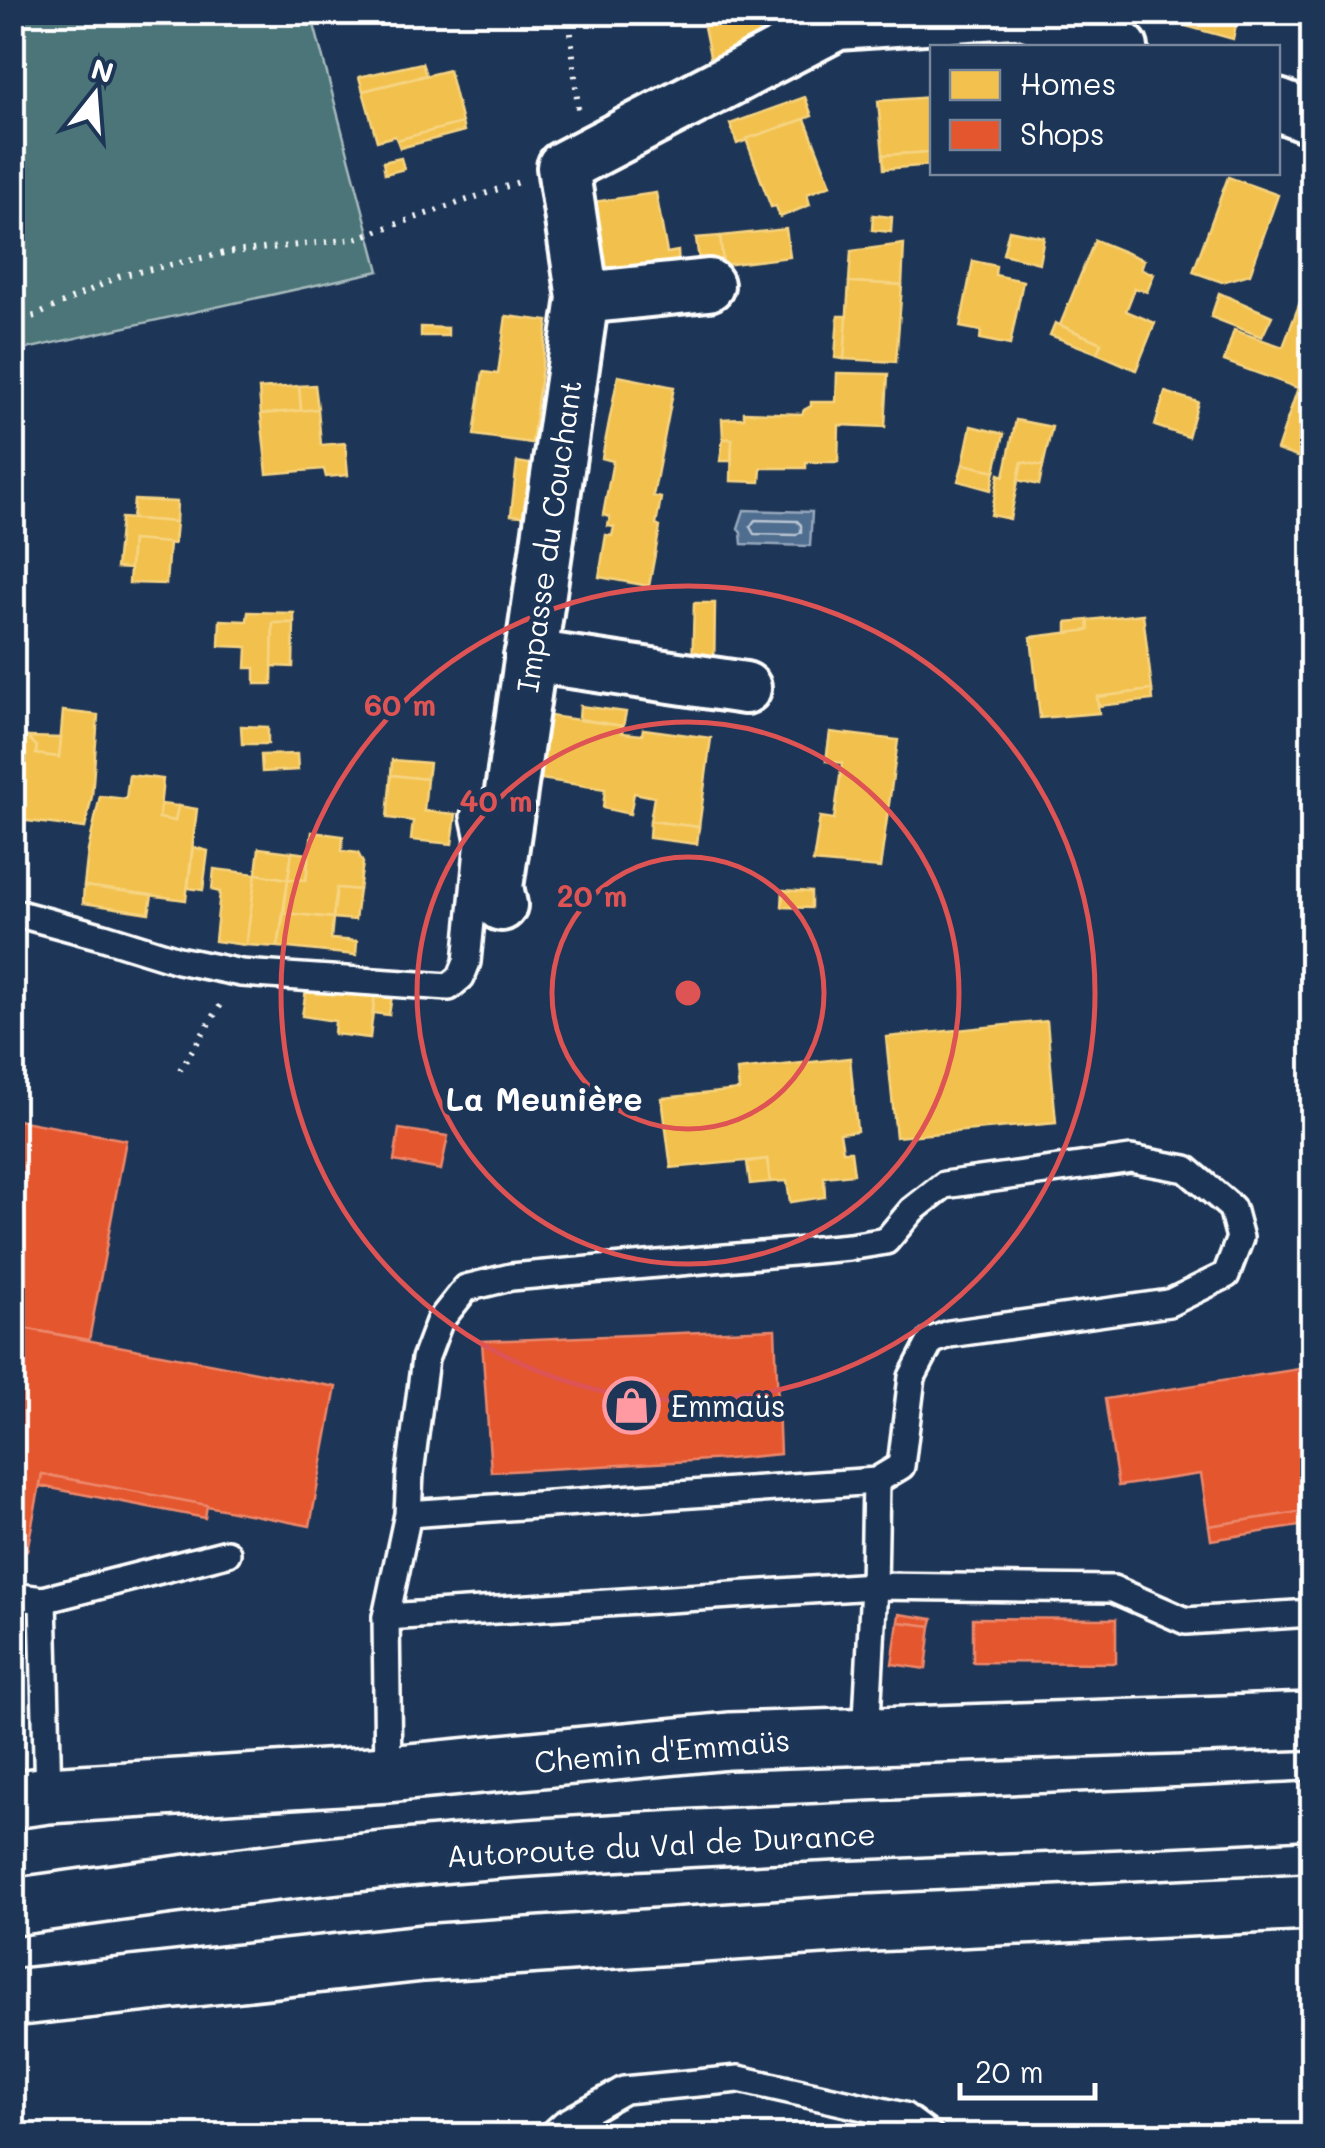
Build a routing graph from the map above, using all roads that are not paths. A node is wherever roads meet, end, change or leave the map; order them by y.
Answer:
1 (1012, 12) edge
2 (1020, 12) edge
3 (1114, 45) edge
4 (1280, 106) edge
5 (1312, 118) edge
6 (708, 285) dead end
7 (584, 298) junction
8 (530, 656) junction
9 (744, 688) dead end
10 (474, 816) dead end
11 (501, 905) dead end
12 (12, 912) edge
13 (876, 1482) junction
14 (408, 1514) junction
15 (228, 1553) dead end
16 (874, 1586) junction
17 (12, 1596) edge
18 (43, 1600) junction
19 (1312, 1613) edge
20 (386, 1617) junction
21 (1312, 1720) edge
22 (866, 1737) junction
23 (388, 1774) junction
24 (30, 1798) edge
25 (1312, 1810) edge
26 (1312, 1902) edge
27 (12, 1907) edge
28 (12, 1998) edge
29 (551, 2136) edge
30 (931, 2136) edge

1 - 7 street, Impasse du Couchant
2 - 3 street
4 - 5 street
6 - 7 street
7 - 8 street, Impasse du Couchant
8 - 9 street
8 - 11 street, Impasse du Couchant
10 - 12 lane
13 - 14 lane
13 - 14 lane
13 - 16 lane
14 - 20 lane
15 - 18 lane
16 - 19 lane
16 - 20 lane
16 - 22 lane
17 - 18 lane
18 - 24 lane
20 - 23 lane
21 - 22 main road, Chemin d'Emmaüs
22 - 23 main road, Chemin d'Emmaüs
23 - 24 main road, Chemin d'Emmaüs
25 - 27 main road, Autoroute du Val de Durance
26 - 28 main road
29 - 30 lane

